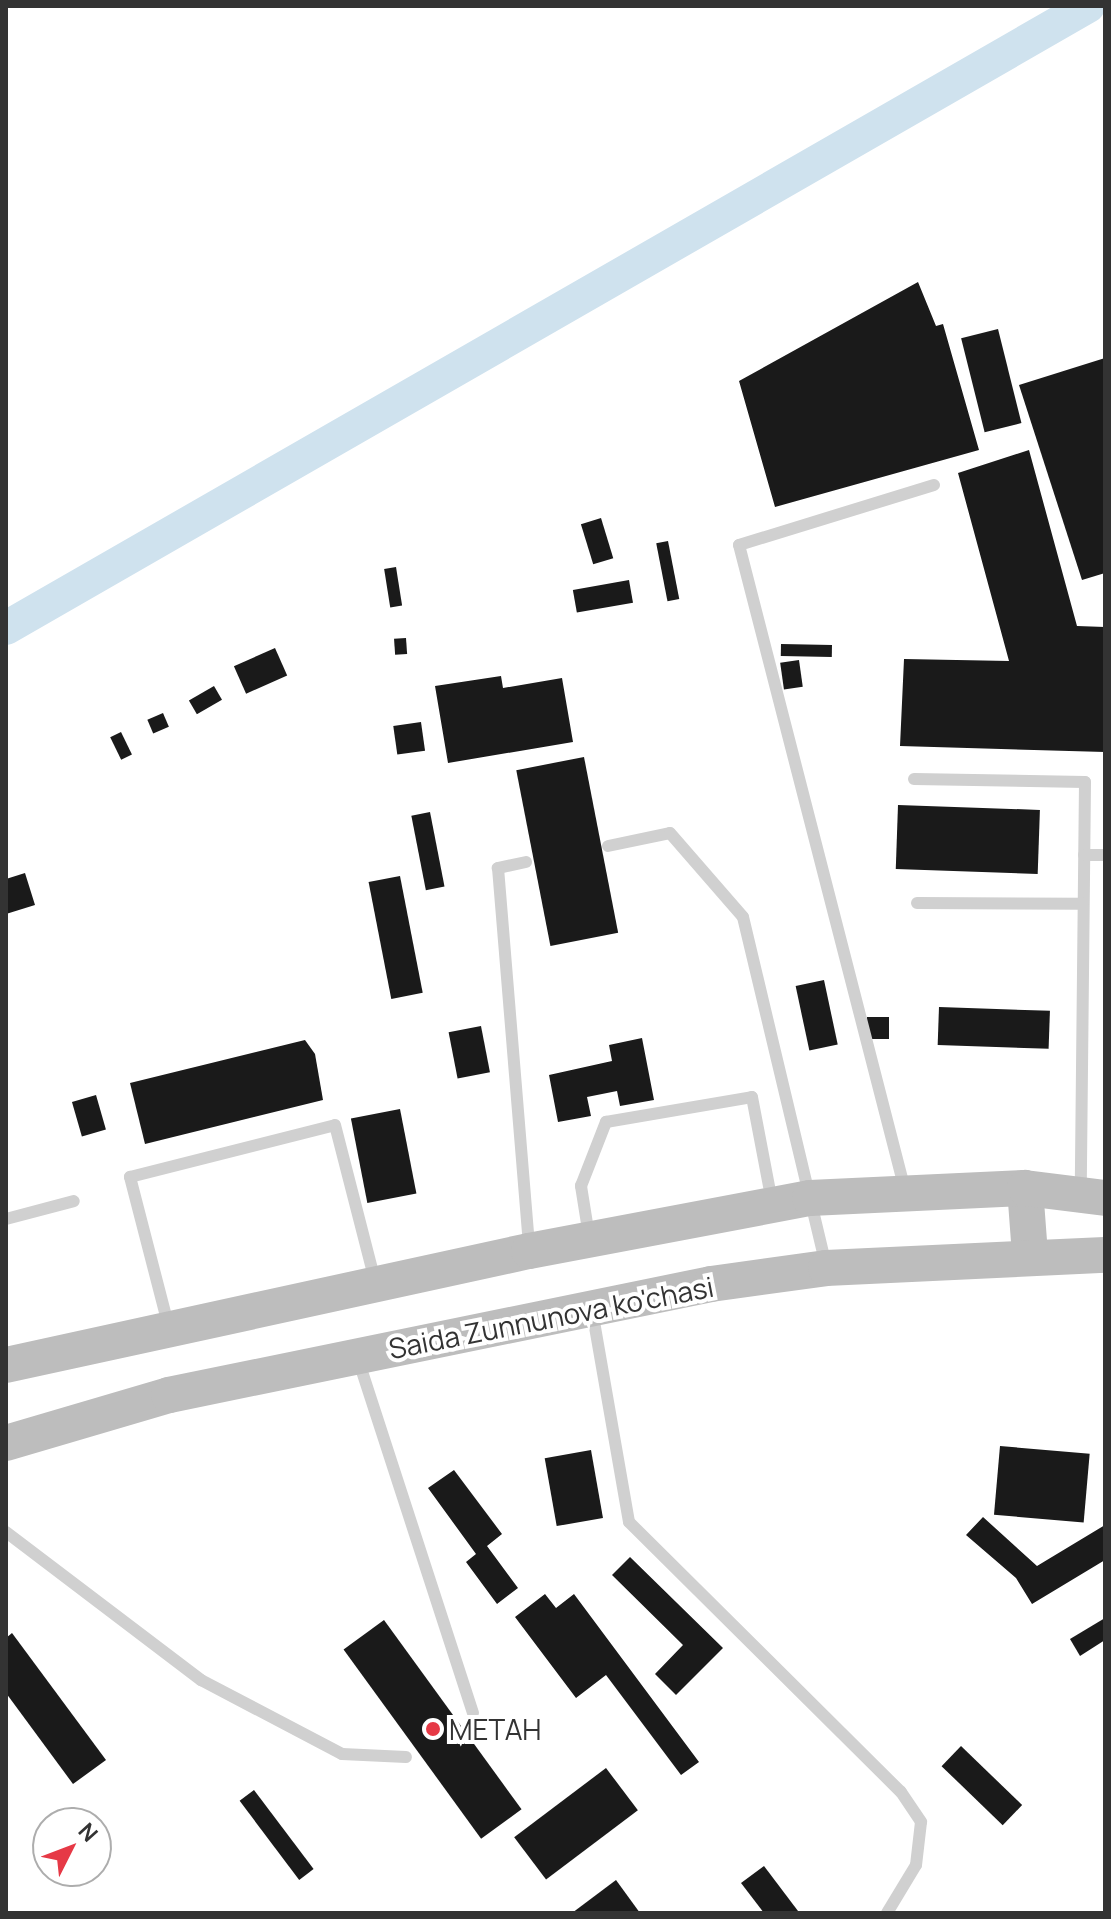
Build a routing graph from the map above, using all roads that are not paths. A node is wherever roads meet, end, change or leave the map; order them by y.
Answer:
1 (934, 485) dead end
2 (914, 779) dead end
3 (608, 846) dead end
4 (1084, 855) junction
5 (1105, 855) edge
6 (526, 862) dead end
7 (917, 903) dead end
8 (1083, 904) junction
9 (1025, 1188) junction
10 (906, 1193) junction
11 (1093, 1196) edge
12 (810, 1198) junction
13 (74, 1201) dead end
14 (772, 1205) junction
15 (6, 1219) edge
16 (590, 1239) junction
17 (529, 1251) junction
18 (1030, 1255) junction
19 (1105, 1255) edge
20 (826, 1268) junction
21 (377, 1286) junction
22 (591, 1307) junction
23 (170, 1331) junction
24 (357, 1355) junction
25 (6, 1365) edge
26 (6, 1443) edge
27 (6, 1532) edge
28 (473, 1713) dead end
29 (406, 1757) dead end
30 (887, 1913) edge

1 - 10 lane
2 - 4 lane
3 - 12 lane
4 - 5 lane
4 - 8 lane
6 - 17 lane
7 - 8 lane
8 - 11 lane
9 - 10 main road
9 - 11 main road
9 - 18 main road
10 - 12 main road
12 - 14 main road
12 - 20 lane
13 - 15 lane
14 - 16 main road
14 - 16 lane
16 - 17 main road
17 - 21 main road
18 - 19 main road, Saida Zunnunova ko'chasi
18 - 20 main road, Saida Zunnunova ko'chasi
20 - 22 main road, Saida Zunnunova ko'chasi
21 - 23 main road
21 - 23 lane
22 - 24 main road, Saida Zunnunova ko'chasi
22 - 30 lane
23 - 25 main road
24 - 26 main road, Saida Zunnunova ko'chasi
24 - 28 lane
27 - 29 lane

